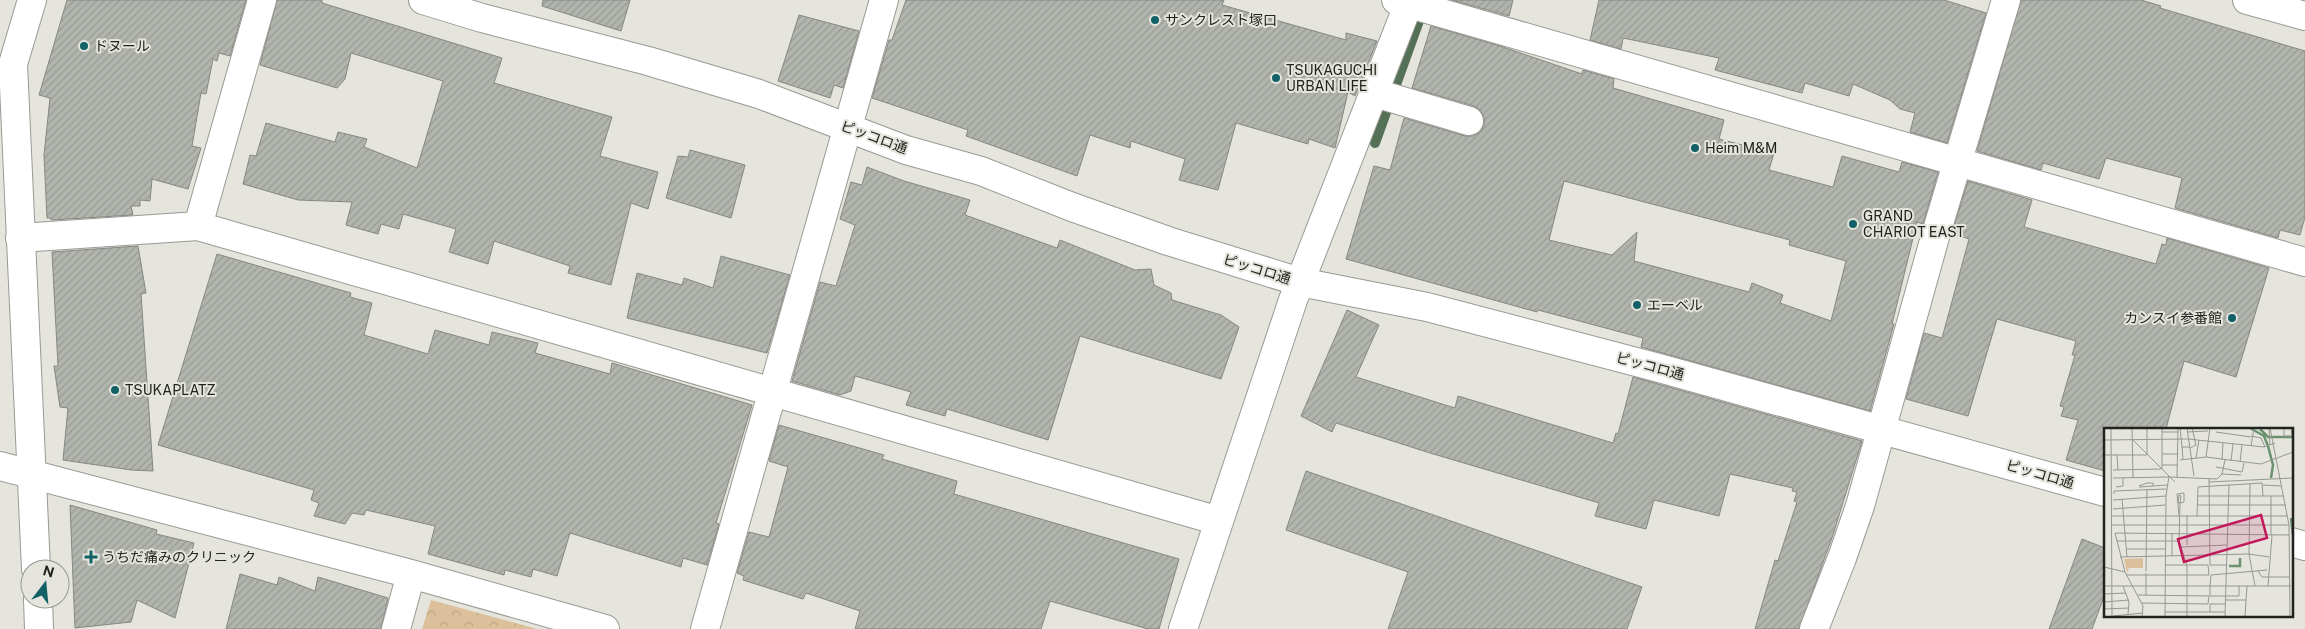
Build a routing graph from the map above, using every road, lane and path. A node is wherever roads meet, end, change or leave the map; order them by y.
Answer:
1 (32, 0) edge
2 (262, 0) edge
3 (423, 0) edge
4 (884, 0) edge
5 (2006, 0) edge
6 (2248, 0) edge
7 (1405, 1) edge
8 (2305, 16) edge
9 (6, 62) edge
10 (1386, 97) junction
11 (1469, 121) dead end
12 (847, 128) junction
13 (1958, 162) junction
14 (198, 226) junction
15 (20, 238) junction
16 (2305, 262) edge
17 (1318, 285) junction
18 (772, 392) junction
19 (1882, 430) junction
20 (0, 466) edge
21 (30, 473) junction
22 (2104, 492) edge
23 (1218, 521) junction
24 (2292, 542) edge
25 (2305, 546) edge
26 (35, 559) edge
27 (411, 574) junction
28 (38, 609) edge
29 (39, 629) edge
30 (396, 629) edge
31 (605, 629) edge
32 (705, 629) edge
33 (1183, 629) edge
34 (1814, 629) edge

1 - 9 street
2 - 14 street
3 - 12 street, ピッコロ通
4 - 12 street
5 - 13 street
6 - 8 street
7 - 10 street
7 - 13 street
9 - 15 street
10 - 11 street
10 - 17 street
12 - 17 street, ピッコロ通
12 - 18 street
13 - 16 street
13 - 19 street
14 - 15 street
14 - 18 street
15 - 21 street
17 - 19 street, ピッコロ通
17 - 23 street
18 - 23 street
18 - 32 street
19 - 22 street, ピッコロ通
19 - 34 street
20 - 21 street
21 - 26 street
21 - 27 street
23 - 33 street
24 - 25 street
27 - 30 street
27 - 31 street
28 - 29 street

